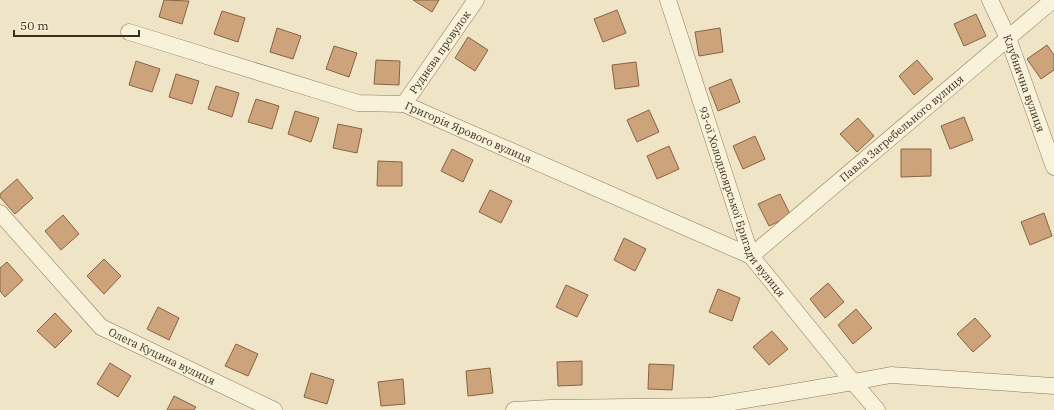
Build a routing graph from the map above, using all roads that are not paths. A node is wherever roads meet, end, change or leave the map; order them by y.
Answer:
1 (476, 0) edge
2 (668, 0) edge
3 (990, 0) edge
4 (1053, 0) edge
5 (129, 32) dead end
6 (1008, 38) junction
7 (404, 104) junction
8 (1054, 168) edge
9 (0, 213) edge
10 (751, 256) junction
11 (853, 382) junction
12 (1054, 386) edge
13 (708, 408) edge
14 (274, 410) edge
15 (514, 410) edge
16 (877, 410) edge

1 - 7 street, Руднєва провулок
2 - 10 street, 93-ої Холодноярської Бригади вулиця
3 - 6 street, Клубнична вулиця
4 - 6 street, Павла Загребельного вулиця
5 - 7 street, Григорія Ярового вулиця
6 - 8 street, Клубнична вулиця
6 - 10 street, Павла Загребельного вулиця
7 - 10 street, Григорія Ярового вулиця
9 - 14 street, Олега Куцина вулиця
10 - 11 street, 93-ої Холодноярської Бригади вулиця
11 - 12 street
11 - 13 street
11 - 16 street, 93-ої Холодноярської Бригади вулиця
13 - 15 street

